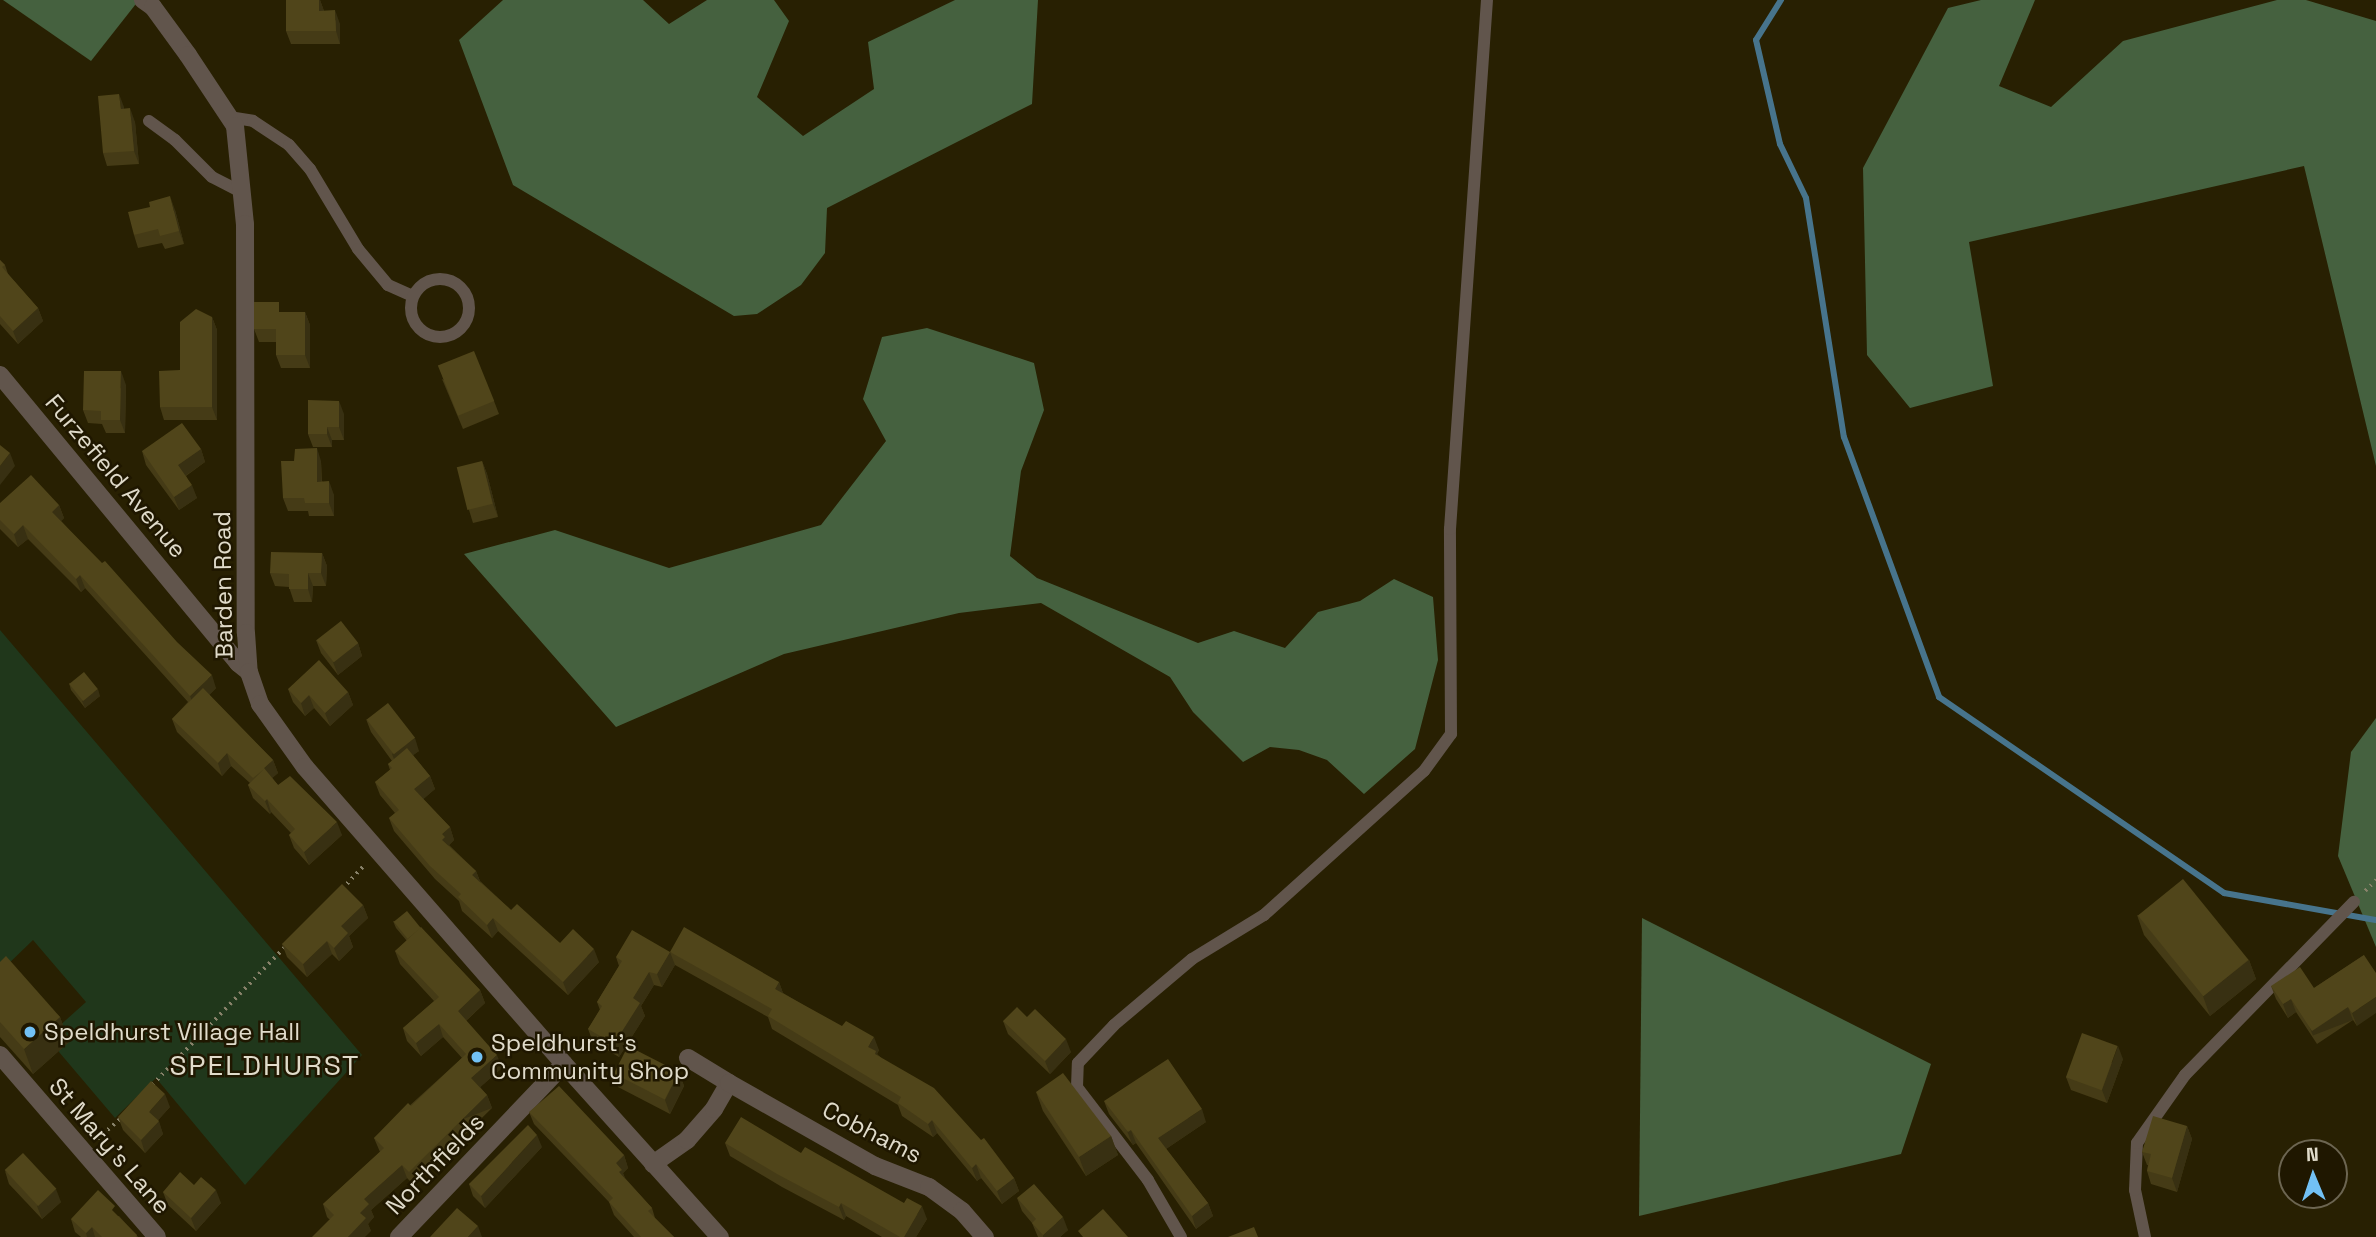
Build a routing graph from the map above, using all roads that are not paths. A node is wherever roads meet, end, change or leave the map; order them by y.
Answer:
1 (143, 0) edge
2 (1487, 0) edge
3 (229, 117) junction
4 (149, 121) dead end
5 (240, 191) junction
6 (413, 296) junction
7 (0, 375) edge
8 (249, 671) junction
9 (2354, 902) dead end
10 (0, 1055) edge
11 (688, 1058) dead end
12 (564, 1064) junction
13 (729, 1083) junction
14 (653, 1164) junction
15 (157, 1237) edge
16 (399, 1237) edge
17 (720, 1237) edge
18 (985, 1237) edge
19 (1181, 1237) edge
20 (2144, 1237) edge

1 - 3 street, Barden Road
2 - 19 lane
3 - 5 street, Barden Road
3 - 6 lane
4 - 5 lane
5 - 8 street, Barden Road
6 - 6 lane
7 - 8 street, Furzefield Avenue
8 - 12 street, Barden Road
9 - 20 lane
10 - 15 street, St Mary's Lane
11 - 13 street, Cobhams
12 - 14 street, Barden Road
12 - 16 street, Northfields
13 - 14 street
13 - 18 street, Cobhams
14 - 17 street, Barden Road

